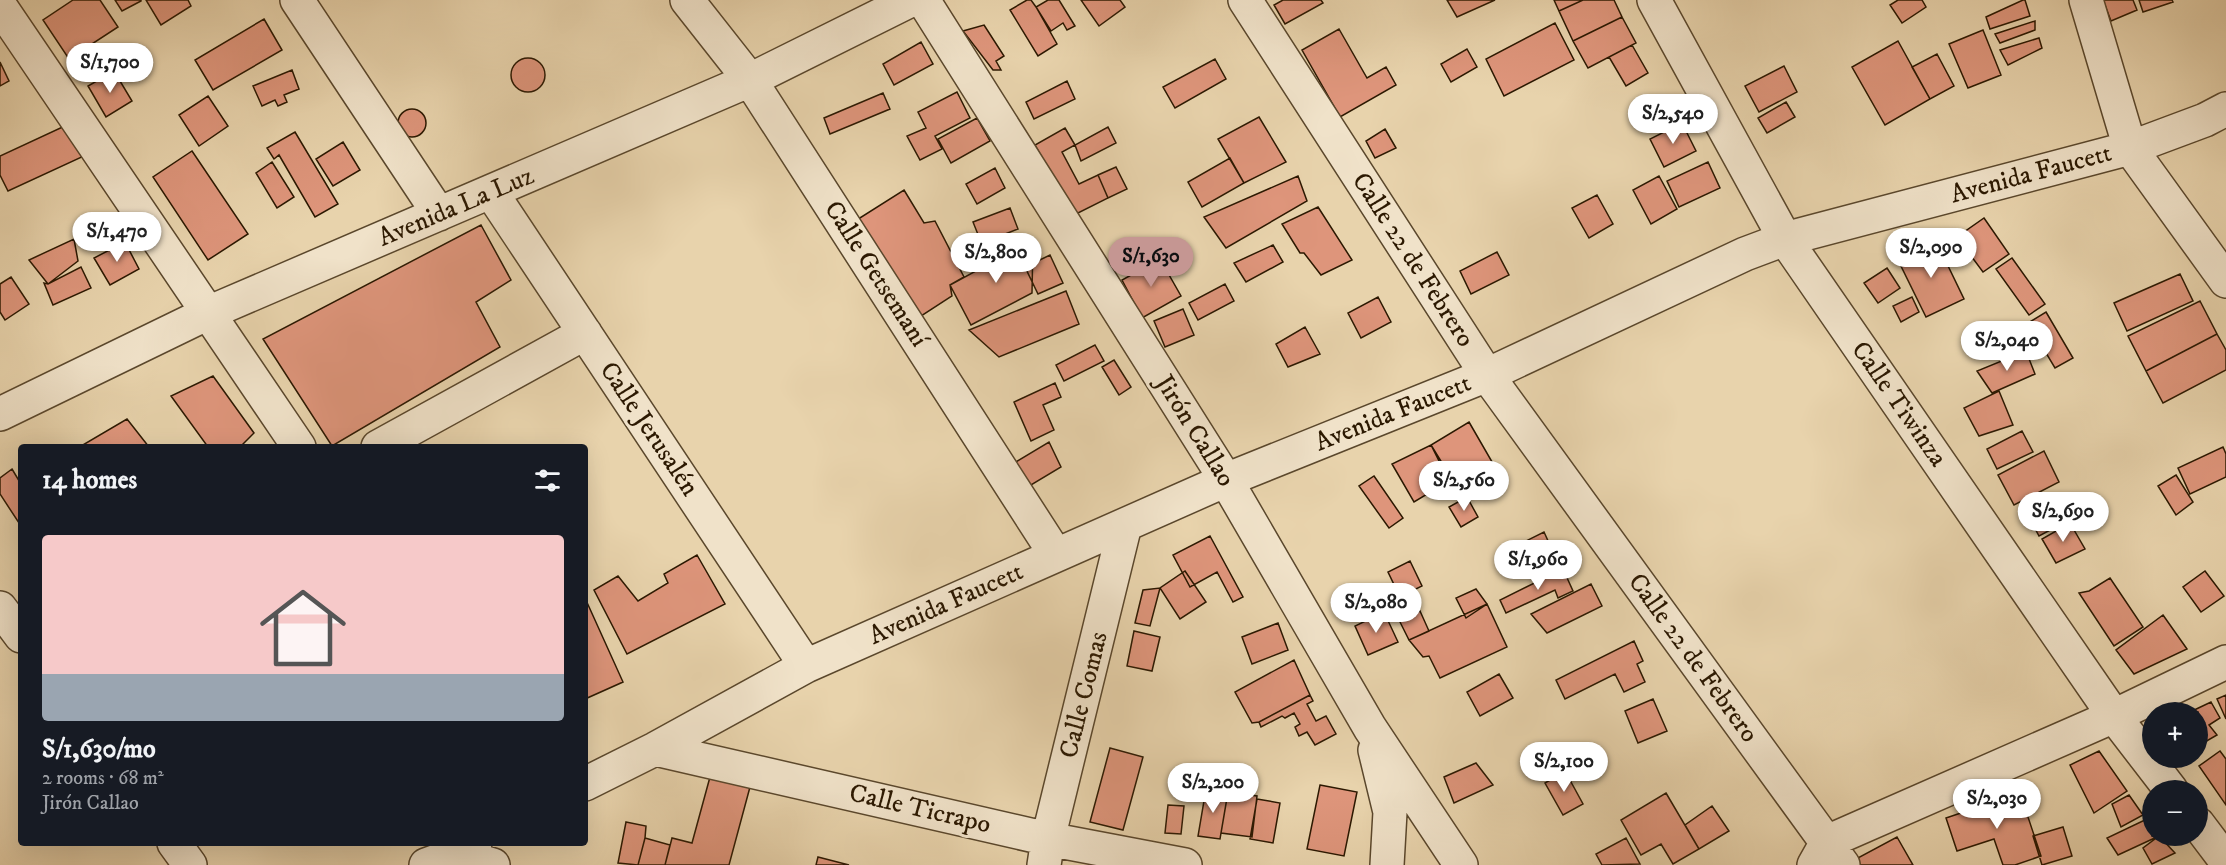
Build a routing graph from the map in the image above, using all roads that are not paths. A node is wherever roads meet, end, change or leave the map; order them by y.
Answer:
1 (297, 0) edge
2 (687, 0) edge
3 (911, 0) edge
4 (923, 0) edge
5 (1245, 0) edge
6 (1654, 0) edge
7 (2086, 0) edge
8 (0, 6) edge
9 (750, 80) junction
10 (2226, 109) edge
11 (2130, 148) junction
12 (491, 192) junction
13 (439, 214) junction
14 (1785, 239) junction
15 (2226, 281) edge
16 (208, 313) junction
17 (585, 333) junction
18 (1487, 375) junction
19 (0, 414) edge
20 (297, 444) edge
21 (383, 444) edge
22 (1226, 480) junction
23 (1125, 525) junction
24 (1056, 555) junction
25 (0, 608) edge
26 (18, 632) edge
27 (2226, 662) edge
28 (806, 666) junction
29 (2114, 716) junction
30 (1370, 728) junction
31 (655, 749) junction
32 (2163, 780) edge
33 (588, 782) edge
34 (2208, 837) edge
35 (176, 846) edge
36 (466, 848) edge
37 (1046, 852) edge
38 (1828, 857) edge
39 (2226, 861) edge
40 (190, 865) edge
41 (426, 865) edge
42 (493, 865) edge
43 (1185, 865) edge
44 (1388, 865) edge
45 (1461, 865) edge

1 - 13 street
2 - 9 street, Calle Getsemaní
3 - 9 street, Avenida La Luz
4 - 22 street, Jirón Callao
5 - 18 street, Calle 22 de Febrero
6 - 14 street, Calle Tiwinza
7 - 11 street
8 - 16 street
9 - 12 street, Avenida La Luz
9 - 24 street, Calle Getsemaní
10 - 11 street, Avenida Faucett
11 - 14 street, Avenida Faucett
11 - 15 street
12 - 13 street, Avenida La Luz
12 - 17 street, Calle Jerusalén
13 - 16 street, Avenida La Luz
14 - 18 street, Avenida Faucett
14 - 29 street, Calle Tiwinza
16 - 19 street, Avenida La Luz
16 - 20 street
17 - 21 street
17 - 28 street, Calle Jerusalén
18 - 22 street, Avenida Faucett
18 - 38 street, Calle 22 de Febrero
22 - 23 street, Avenida Faucett
22 - 30 street, Jirón Callao
23 - 24 street, Avenida Faucett
23 - 37 street, Calle Comas
24 - 28 street, Avenida Faucett
25 - 26 street
27 - 29 street
28 - 31 street, Avenida Faucett
29 - 32 street, Calle Tiwinza
29 - 38 street
30 - 44 street
30 - 45 street, Jirón Callao
31 - 33 street, Avenida Faucett
31 - 37 street, Calle Ticrapo
34 - 39 street
35 - 40 street
36 - 41 street
36 - 42 street
37 - 43 street, Calle Ticrapo

